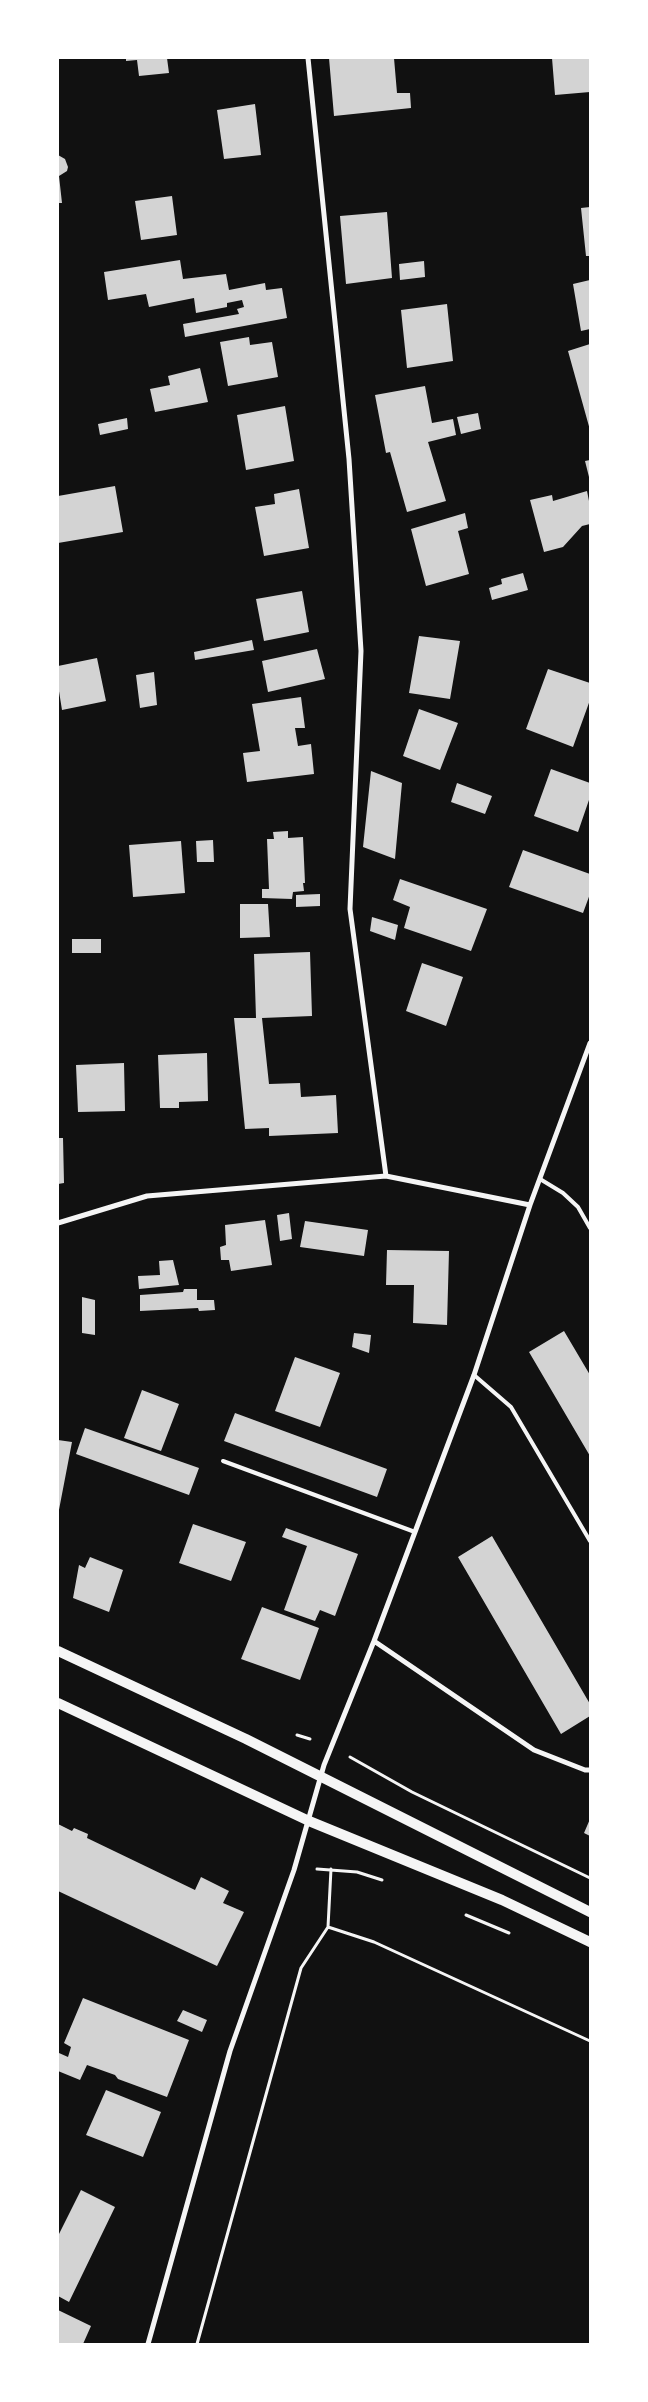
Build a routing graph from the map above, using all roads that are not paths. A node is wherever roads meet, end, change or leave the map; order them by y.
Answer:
1 (308, 58) edge
2 (590, 1043) edge
3 (386, 1176) junction
4 (540, 1179) junction
5 (530, 1205) junction
6 (58, 1223) edge
7 (590, 1228) edge
8 (474, 1375) junction
9 (223, 1460) dead end
10 (415, 1532) junction
11 (590, 1542) edge
12 (374, 1641) junction
13 (58, 1651) edge
14 (58, 1703) edge
15 (590, 1770) edge
16 (321, 1776) junction
17 (309, 1822) junction
18 (590, 1912) edge
19 (590, 1942) edge
20 (148, 2344) edge

1 - 3 street
2 - 4 street
3 - 5 street
3 - 6 street
4 - 5 street
4 - 7 lane
5 - 8 street
8 - 10 street
8 - 11 lane
9 - 10 lane
10 - 12 street
12 - 15 street
12 - 16 street
13 - 16 main road
14 - 17 main road
16 - 17 street
16 - 18 main road
17 - 19 main road
17 - 20 street

